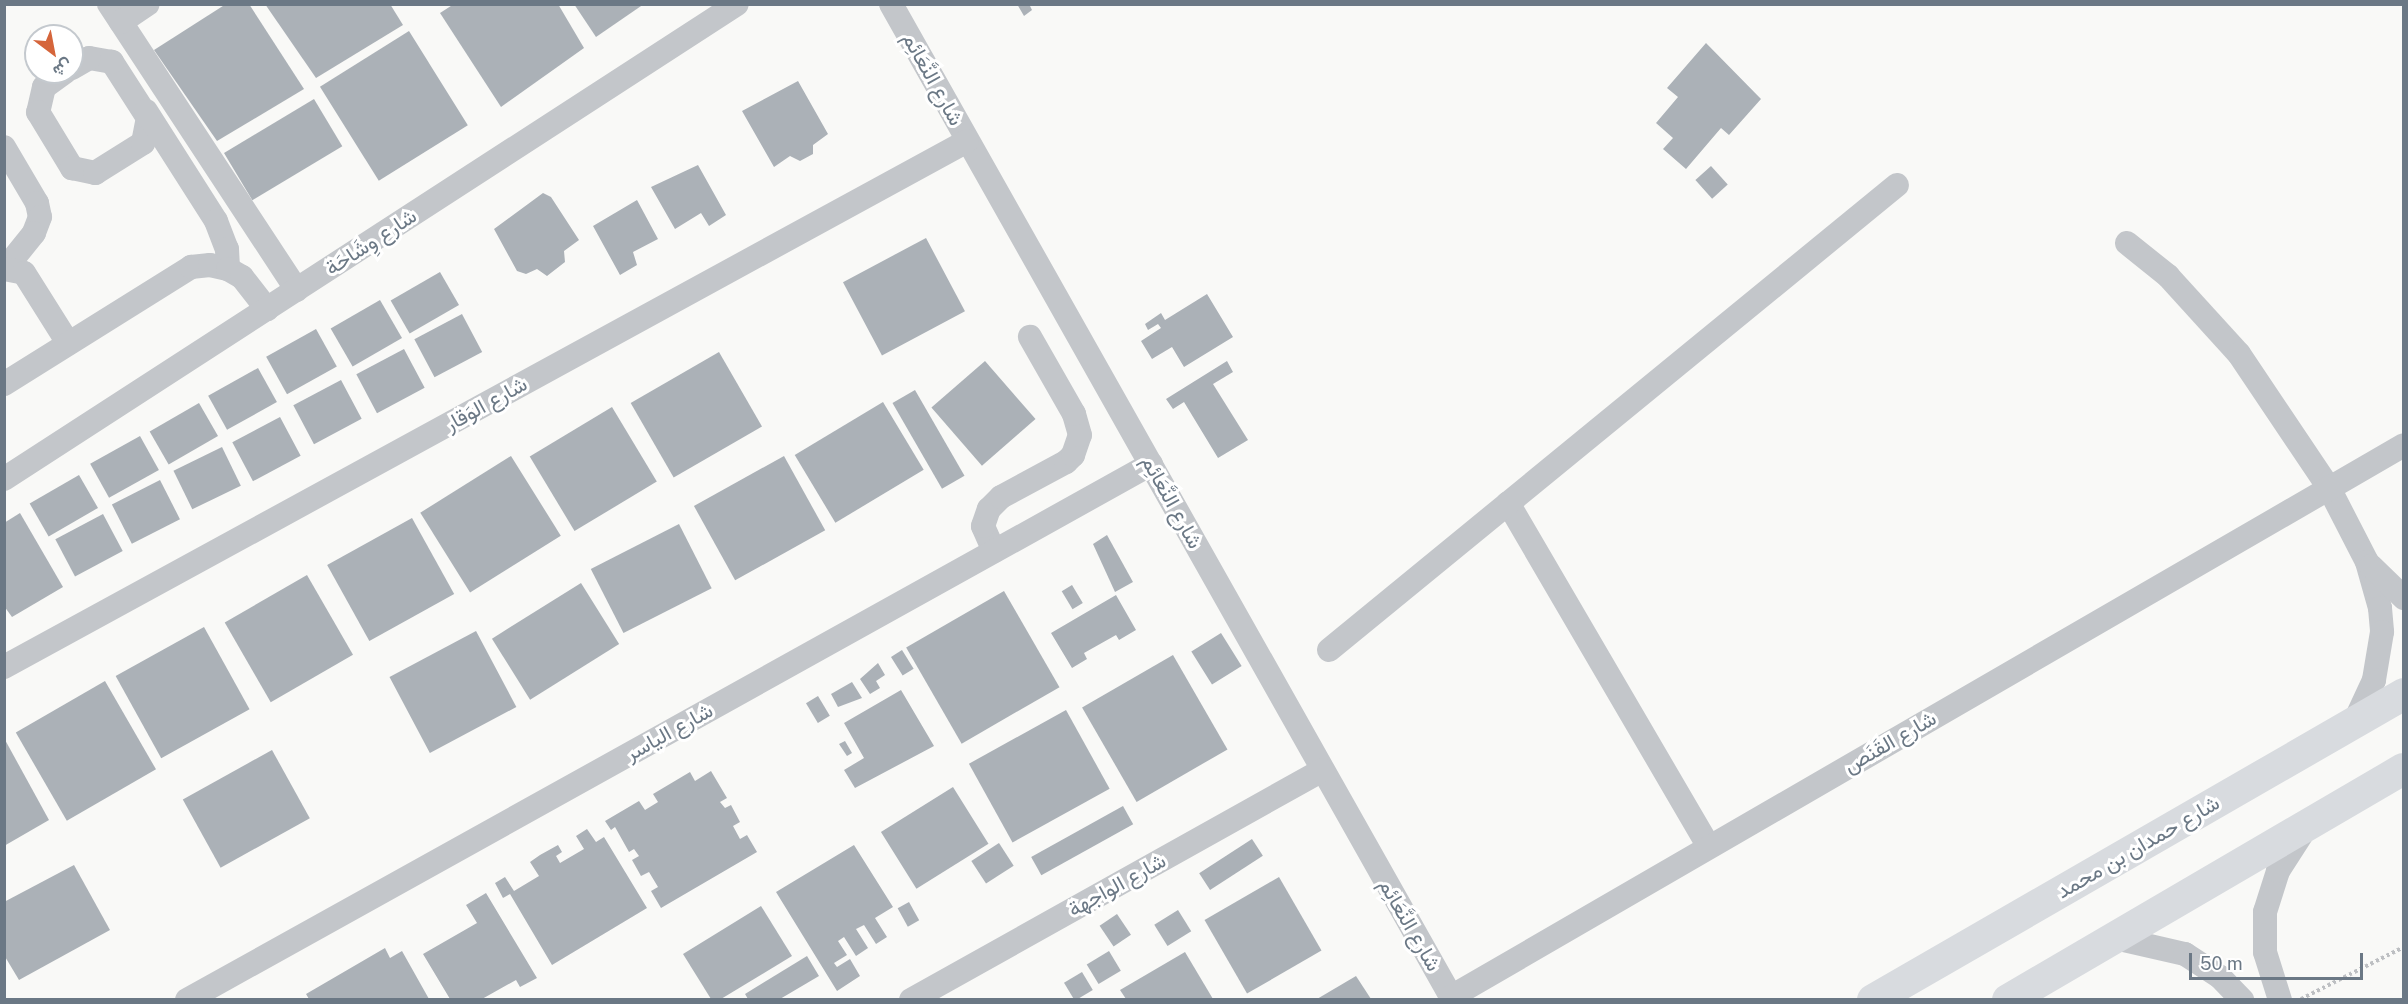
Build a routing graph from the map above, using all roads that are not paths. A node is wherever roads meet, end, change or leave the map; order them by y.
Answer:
1 (148, 4) edge
2 (737, 4) edge
3 (891, 4) edge
4 (115, 13) edge
5 (84, 61) edge
6 (48, 84) edge
7 (145, 110) junction
8 (967, 141) junction
9 (4, 147) edge
10 (1897, 185) dead end
11 (2127, 243) dead end
12 (5, 269) edge
13 (228, 269) junction
14 (297, 290) junction
15 (267, 309) junction
16 (1030, 337) dead end
17 (68, 343) junction
18 (4, 384) edge
19 (2403, 444) edge
20 (1151, 464) junction
21 (4, 479) edge
22 (2329, 488) junction
23 (1508, 503) junction
24 (994, 551) junction
25 (2367, 562) junction
26 (2403, 598) edge
27 (1329, 650) dead end
28 (4, 667) edge
29 (2403, 694) edge
30 (2354, 723) junction
31 (2403, 769) edge
32 (1322, 770) junction
33 (2309, 822) junction
34 (1709, 847) junction
35 (2115, 938) junction
36 (1452, 998) edge
37 (187, 999) edge
38 (911, 999) edge
39 (1873, 999) edge
40 (2008, 999) edge
41 (2242, 999) edge
42 (2280, 999) edge

1 - 4 street
2 - 14 street, شارع وِشَاحَة
3 - 8 street, شارع النَّعَائِم
4 - 14 street
5 - 7 street
6 - 7 street
7 - 13 street
8 - 20 street, شارع النَّعَائِم
8 - 28 street, شارع الوَقار
9 - 12 street
10 - 23 street
11 - 22 street
12 - 17 street
13 - 15 street
13 - 17 street
14 - 15 street, شارع وِشَاحَة
15 - 21 street, شارع وِشَاحَة
16 - 24 street
17 - 18 street
19 - 22 street, شارع القَنَص
20 - 24 street, شارع الياسر
20 - 32 street, شارع النَّعَائِم
22 - 25 street
22 - 34 street, شارع القَنَص
23 - 27 street
23 - 34 street
24 - 37 street, شارع الياسر
25 - 26 street
25 - 30 street
29 - 30 main road, شارع حمدان بن محمد
30 - 39 main road, شارع حمدان بن محمد
31 - 33 main road
32 - 36 street, شارع النَّعَائِم
32 - 38 street, شارع الواجهة
33 - 35 main road
33 - 42 street
34 - 36 street, شارع القَنَص
35 - 40 main road
35 - 41 street

